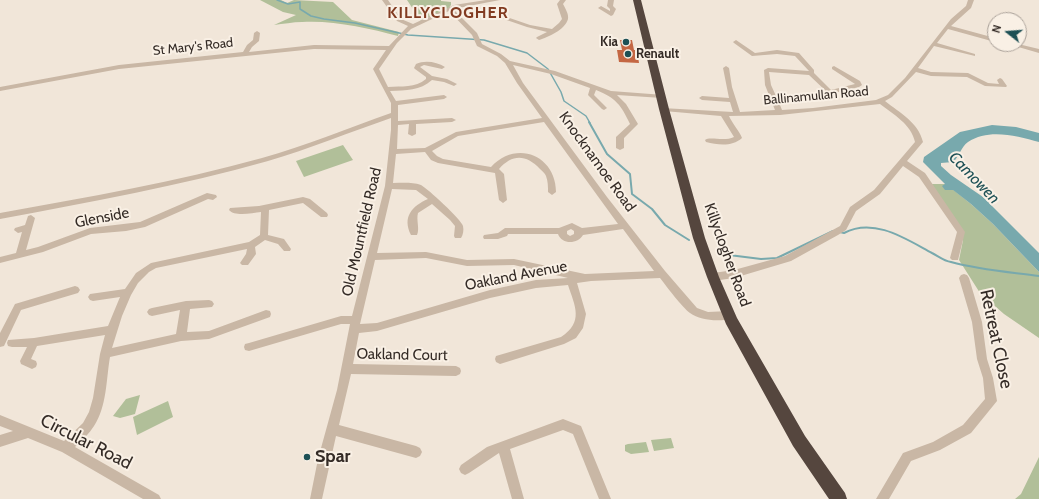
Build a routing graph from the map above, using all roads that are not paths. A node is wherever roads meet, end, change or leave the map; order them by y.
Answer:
1 (385, 0) edge
2 (456, 0) edge
3 (497, 0) edge
4 (563, 0) edge
5 (611, 0) edge
6 (637, 0) edge
7 (971, 0) edge
8 (456, 6) junction
9 (601, 8) dead end
10 (451, 10) junction
11 (498, 16) dead end
12 (413, 26) junction
13 (947, 27) junction
14 (553, 31) junction
15 (257, 33) dead end
16 (540, 38) dead end
17 (987, 38) edge
18 (736, 42) dead end
19 (933, 44) junction
20 (391, 48) junction
21 (1027, 48) edge
22 (1039, 51) edge
23 (245, 54) junction
24 (973, 55) dead end
25 (508, 62) junction
26 (442, 67) dead end
27 (726, 68) dead end
28 (834, 68) dead end
29 (914, 69) junction
30 (811, 73) junction
31 (429, 78) junction
32 (1000, 80) dead end
33 (454, 84) dead end
34 (386, 88) junction
35 (593, 88) junction
36 (0, 89) edge
37 (610, 93) junction
38 (662, 96) junction
39 (444, 97) dead end
40 (794, 97) dead end
41 (702, 98) dead end
42 (773, 98) junction
43 (732, 100) junction
44 (880, 101) junction
45 (394, 103) junction
46 (604, 108) dead end
47 (664, 109) junction
48 (780, 113) junction
49 (724, 114) junction
50 (736, 114) junction
51 (395, 119) junction
52 (547, 119) junction
53 (452, 120) dead end
54 (413, 122) junction
55 (412, 134) dead end
56 (709, 140) dead end
57 (620, 148) dead end
58 (427, 150) junction
59 (393, 152) junction
60 (905, 163) junction
61 (494, 169) junction
62 (389, 186) junction
63 (552, 192) dead end
64 (208, 195) dead end
65 (433, 200) junction
66 (503, 200) dead end
67 (265, 209) junction
68 (233, 210) dead end
69 (324, 215) dead end
70 (0, 216) edge
71 (625, 226) junction
72 (18, 230) dead end
73 (414, 233) dead end
74 (264, 236) junction
75 (458, 236) dead end
76 (487, 237) dead end
77 (251, 245) junction
78 (287, 249) dead end
79 (20, 256) junction
80 (372, 257) junction
81 (956, 258) dead end
82 (0, 260) edge
83 (245, 263) dead end
84 (662, 274) junction
85 (713, 277) junction
86 (585, 278) junction
87 (964, 278) dead end
88 (572, 281) junction
89 (75, 290) dead end
90 (128, 292) junction
91 (93, 297) dead end
92 (209, 304) dead end
93 (186, 305) junction
94 (152, 312) dead end
95 (266, 314) dead end
96 (729, 315) junction
97 (355, 324) junction
98 (113, 330) junction
99 (181, 337) junction
100 (34, 342) junction
101 (12, 343) dead end
102 (0, 344) edge
103 (249, 347) dead end
104 (105, 354) junction
105 (500, 359) dead end
106 (32, 364) dead end
107 (347, 369) junction
108 (456, 371) dead end
109 (1, 423) edge
110 (332, 430) junction
111 (28, 432) junction
112 (0, 441) edge
113 (503, 446) junction
114 (66, 448) junction
115 (416, 452) dead end
116 (465, 469) dead end
117 (155, 499) edge
118 (316, 499) edge
119 (518, 499) edge
120 (605, 499) edge
121 (839, 499) edge
122 (882, 499) edge

1 - 12 street
2 - 8 street
3 - 8 street
4 - 14 street
5 - 9 street
6 - 38 highway, Killyclogher Road
7 - 13 street, Ballinamullan Road
8 - 10 street, Old Mountfield Road
10 - 12 street, Old Mountfield Road
10 - 25 street, Knocknamoe Road
11 - 14 street
12 - 20 street, Old Mountfield Road
13 - 17 street
13 - 19 street, Ballinamullan Road
14 - 16 street
15 - 23 street
18 - 30 street
19 - 24 street
19 - 29 street, Ballinamullan Road
20 - 23 street, St Mary's Road
20 - 34 street, Old Mountfield Road
21 - 22 street
23 - 36 street, St Mary's Road
25 - 35 street
25 - 52 street, Knocknamoe Road
26 - 31 street
27 - 43 street
28 - 30 street
29 - 32 street
29 - 44 street, Ballinamullan Road
30 - 42 street
31 - 33 street
31 - 34 street
34 - 45 street, Old Mountfield Road
35 - 37 street
35 - 46 street
37 - 38 street
37 - 57 street
38 - 47 highway, Killyclogher Road
39 - 45 street
40 - 42 street
41 - 43 street
42 - 48 street
43 - 50 street
44 - 48 street, Ballinamullan Road
44 - 60 street
45 - 51 street, Old Mountfield Road
47 - 49 street, Ballinamullan Road
47 - 85 highway, Killyclogher Road
48 - 50 street, Ballinamullan Road
49 - 50 street, Ballinamullan Road
49 - 56 street
51 - 54 street
51 - 59 street, Old Mountfield Road
51 - 70 street
52 - 58 street
52 - 71 street, Knocknamoe Road
53 - 54 street
54 - 55 street
58 - 59 street
58 - 61 street
59 - 62 street, Old Mountfield Road
60 - 81 street
60 - 85 street
61 - 63 street
61 - 66 street
62 - 65 street
62 - 80 street, Old Mountfield Road
64 - 79 street, Glenside
65 - 73 street
65 - 75 street
67 - 68 street
67 - 69 street
67 - 74 street
71 - 76 street
71 - 84 street, Knocknamoe Road
72 - 79 street
74 - 77 street
74 - 78 street
77 - 83 street
77 - 90 street
79 - 82 street, Glenside
80 - 86 street
80 - 97 street, Old Mountfield Road
84 - 86 street, Oakland Avenue
84 - 96 street, Knocknamoe Road
85 - 96 highway, Killyclogher Road
86 - 88 street, Oakland Avenue
87 - 122 street, Retreat Close
88 - 97 street, Oakland Avenue
88 - 105 street
89 - 102 street
90 - 91 street
90 - 98 street
92 - 93 street
93 - 94 street
93 - 99 street
95 - 99 street
96 - 121 highway, Killyclogher Road
97 - 103 street, Oakland Avenue
97 - 107 street, Old Mountfield Road
98 - 100 street
98 - 104 street
99 - 104 street
100 - 101 street
100 - 106 street
104 - 114 street
107 - 108 street, Oakland Court
107 - 110 street, Old Mountfield Road
109 - 111 street, Circular Road
110 - 115 street
110 - 118 street, Old Mountfield Road
111 - 112 street
111 - 114 street, Circular Road
113 - 116 street
113 - 119 street
113 - 120 street
114 - 117 street, Circular Road

